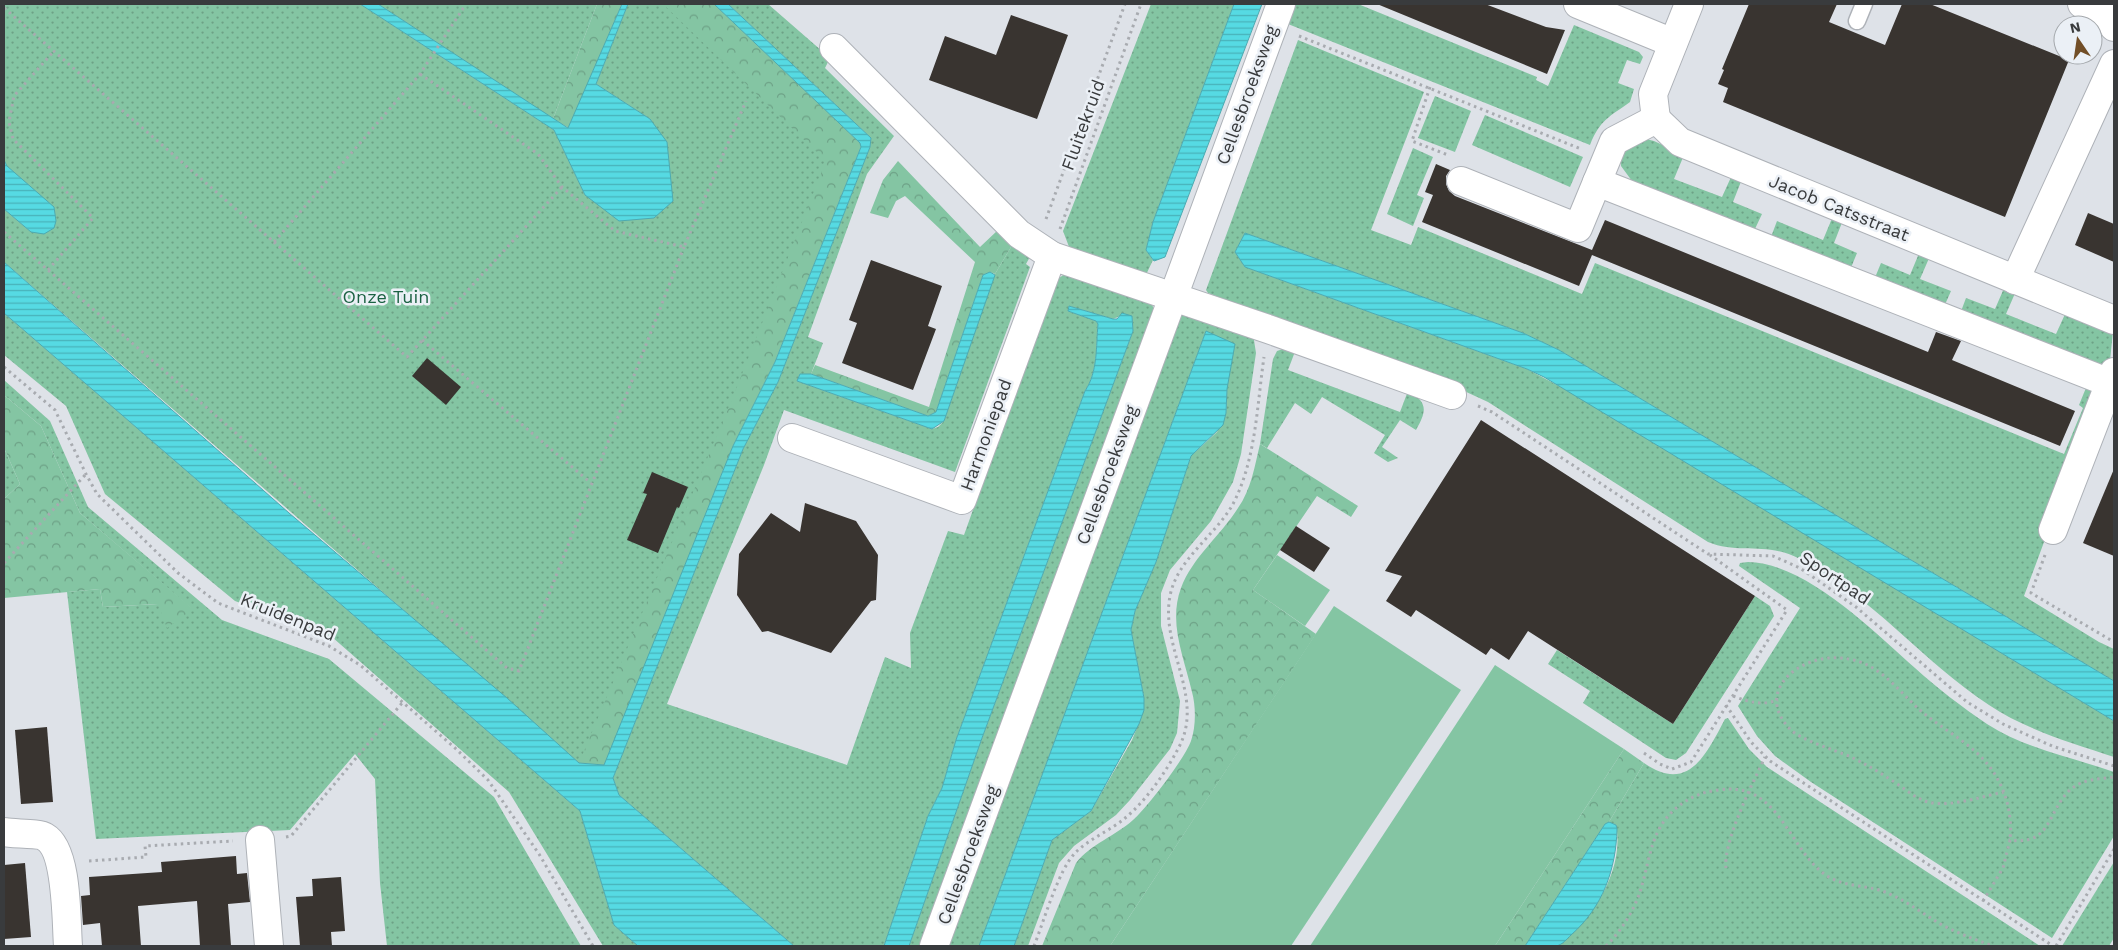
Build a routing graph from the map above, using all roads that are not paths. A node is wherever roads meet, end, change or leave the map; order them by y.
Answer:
1 (1281, 4) edge
2 (1578, 4) edge
3 (1689, 4) edge
4 (1864, 4) edge
5 (2082, 4) edge
6 (1857, 21) dead end
7 (2114, 26) edge
8 (1673, 43) junction
9 (834, 48) dead end
10 (2114, 64) edge
11 (1656, 119) junction
12 (1602, 171) junction
13 (1461, 181) road end
14 (1044, 251) junction
15 (2015, 280) junction
16 (1172, 297) junction
17 (2114, 320) edge
18 (2112, 378) edge
19 (1452, 395) road end
20 (792, 438) dead end
21 (2053, 530) road end
22 (4, 832) edge
23 (260, 840) road end
24 (68, 946) edge
25 (269, 946) edge
26 (934, 946) edge

1 - 16 street, Cellesbroeksweg
2 - 8 street
3 - 8 street
4 - 6 lane
5 - 7 street
8 - 11 street
9 - 14 street
10 - 15 street
11 - 12 street
11 - 15 street, Jacob Catsstraat
12 - 13 street
12 - 18 street
14 - 16 street
14 - 20 street, Harmoniepad
15 - 17 street, Jacob Catsstraat
16 - 19 street
16 - 26 street, Cellesbroeksweg
18 - 21 street
22 - 24 street
23 - 25 street

